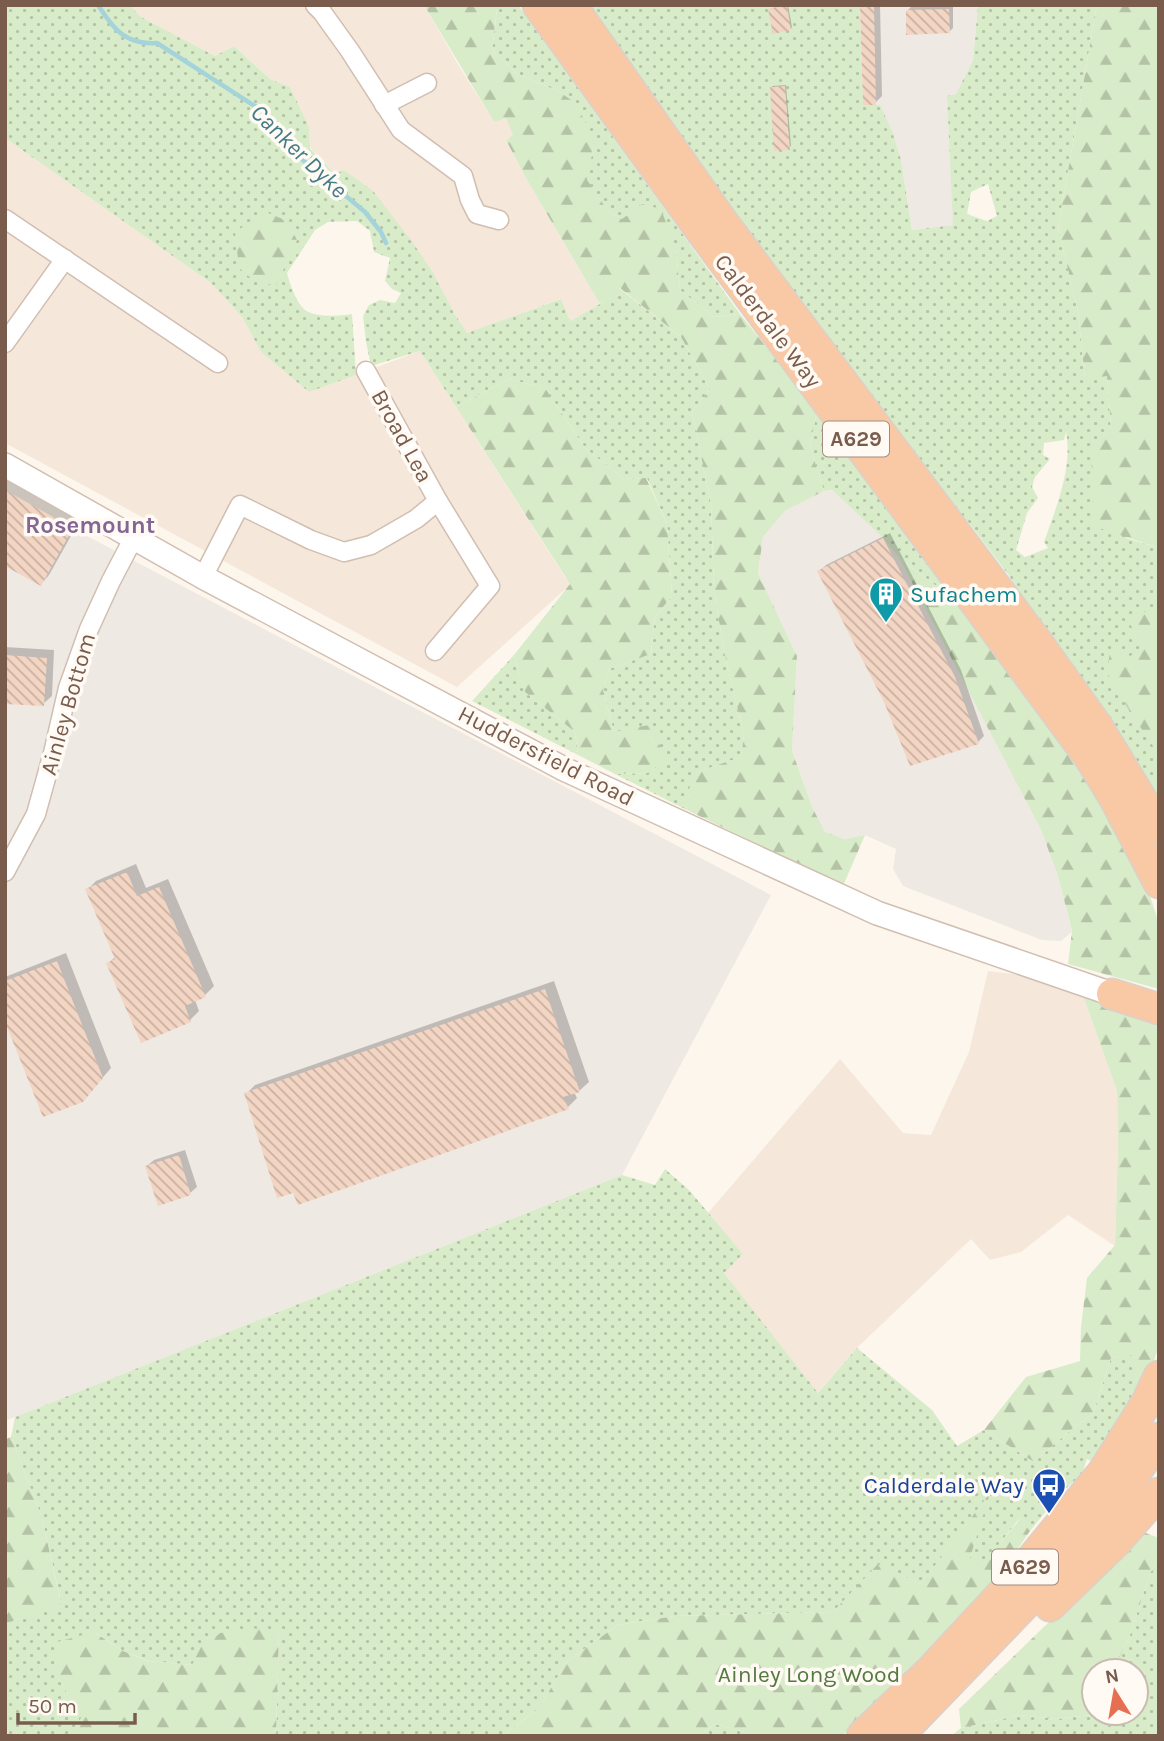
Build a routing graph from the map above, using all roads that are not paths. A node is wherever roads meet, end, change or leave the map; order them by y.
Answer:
1 (315, 5) edge
2 (538, 5) edge
3 (572, 5) edge
4 (427, 83) dead end
5 (384, 105) junction
6 (5, 219) edge
7 (499, 220) dead end
8 (65, 259) junction
9 (5, 344) edge
10 (218, 363) dead end
11 (366, 371) dead end
12 (5, 465) edge
13 (438, 501) junction
14 (134, 537) junction
15 (203, 577) junction
16 (435, 651) dead end
17 (1159, 828) edge
18 (5, 872) edge
19 (1159, 883) edge
20 (1112, 993) joint
21 (1159, 1009) edge
22 (1159, 1376) edge
23 (1159, 1438) edge
24 (1159, 1493) edge
25 (862, 1736) edge
26 (900, 1736) edge

1 - 5 street
2 - 19 highway, Calderdale Way / A629
3 - 17 highway, Calderdale Way / A629
4 - 5 street
5 - 7 street
6 - 8 street
8 - 9 street
8 - 10 street
11 - 13 street, Broad Lea
12 - 14 street, Huddersfield Road
13 - 15 street, Broad Lea
13 - 16 street, Broad Lea
14 - 15 street, Huddersfield Road
14 - 18 street, Ainley Bottom
15 - 20 street, Huddersfield Road
20 - 21 highway
22 - 25 highway, A629
23 - 26 highway, A629
24 - 26 highway

